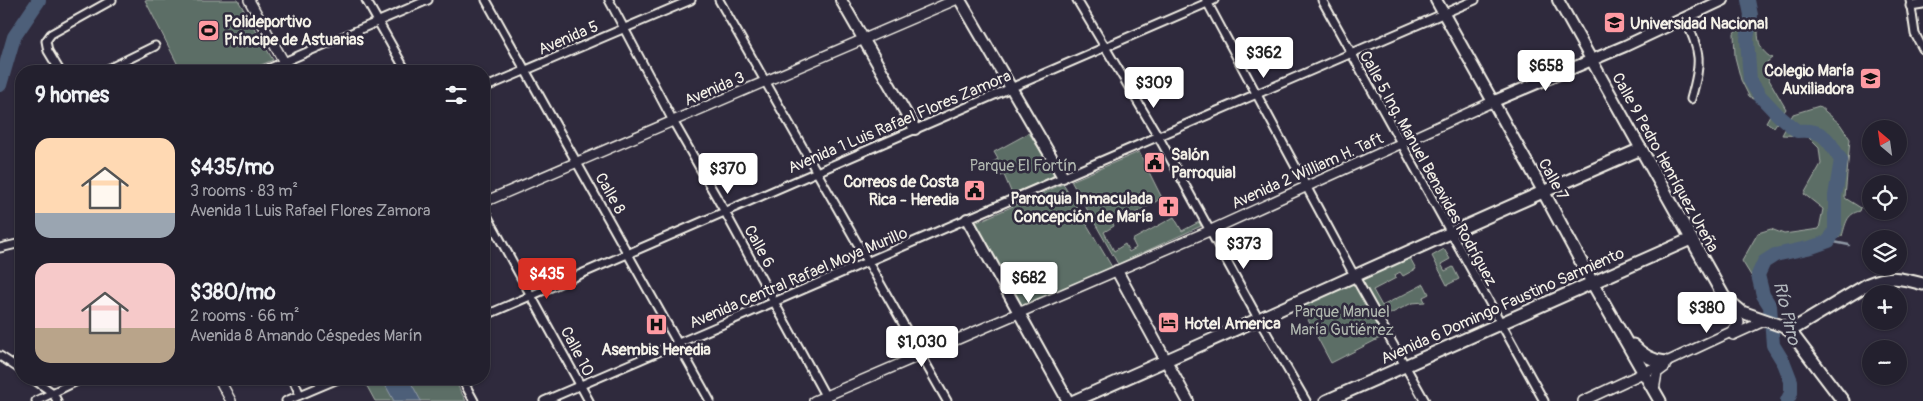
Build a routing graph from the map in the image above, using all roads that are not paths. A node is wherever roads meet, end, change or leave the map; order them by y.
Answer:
1 (112, 0) edge
2 (249, 0) edge
3 (366, 0) edge
4 (428, 0) edge
5 (486, 0) edge
6 (610, 0) edge
7 (691, 0) edge
8 (719, 0) edge
9 (841, 0) edge
10 (955, 0) edge
11 (960, 0) edge
12 (1077, 0) edge
13 (1322, 0) edge
14 (1436, 0) edge
15 (1475, 0) edge
16 (1558, 0) edge
17 (1723, 0) edge
18 (1209, 1) edge
19 (1910, 3) edge
20 (1923, 4) edge
21 (1444, 13) junction
22 (1685, 18) junction
23 (378, 21) junction
24 (624, 28) junction
25 (863, 39) junction
26 (155, 46) dead end
27 (1105, 47) junction
28 (1923, 49) edge
29 (1350, 54) junction
30 (1591, 60) junction
31 (284, 62) junction
32 (56, 65) edge
33 (116, 65) edge
34 (277, 65) edge
35 (286, 65) edge
36 (403, 65) edge
37 (525, 70) junction
38 (766, 82) junction
39 (490, 85) edge
40 (1011, 88) junction
41 (1257, 94) junction
42 (1691, 98) dead end
43 (1492, 102) junction
44 (673, 122) junction
45 (915, 129) junction
46 (1158, 136) junction
47 (1400, 144) junction
48 (1641, 149) junction
49 (577, 162) junction
50 (816, 172) junction
51 (1063, 178) junction
52 (1306, 187) junction
53 (1543, 191) junction
54 (490, 199) edge
55 (725, 212) junction
56 (967, 219) junction
57 (490, 221) edge
58 (1209, 231) junction
59 (1450, 234) junction
60 (1691, 239) junction
61 (15, 244) edge
62 (0, 248) edge
63 (629, 253) junction
64 (867, 262) junction
65 (1117, 271) junction
66 (1355, 277) junction
67 (1593, 284) junction
68 (1923, 284) edge
69 (532, 295) junction
70 (775, 302) junction
71 (1731, 304) junction
72 (490, 313) edge
73 (1020, 313) junction
74 (1259, 320) junction
75 (1765, 321) junction
76 (1500, 324) junction
77 (1786, 329) junction
78 (1623, 335) junction
79 (679, 343) junction
80 (921, 355) junction
81 (0, 356) edge
82 (1166, 361) junction
83 (1666, 362) junction
84 (15, 366) edge
85 (1405, 366) junction
86 (1645, 373) junction
87 (42, 385) edge
88 (68, 385) edge
89 (222, 385) edge
90 (296, 385) edge
91 (324, 385) edge
92 (465, 385) edge
93 (580, 386) junction
94 (1654, 390) junction
95 (53, 392) junction
96 (300, 395) junction
97 (827, 399) edge
98 (36, 401) edge
99 (58, 401) edge
100 (231, 401) edge
101 (286, 401) edge
102 (474, 401) edge
103 (544, 401) edge
104 (589, 401) edge
105 (710, 401) edge
106 (814, 401) edge
107 (947, 401) edge
108 (1068, 401) edge
109 (1074, 401) edge
110 (1188, 401) edge
111 (1306, 401) edge
112 (1326, 401) edge
113 (1425, 401) edge
114 (1544, 401) edge
115 (1583, 401) edge
116 (1660, 401) edge
117 (1843, 401) edge

1 - 32 street
2 - 31 street
3 - 23 street
4 - 23 street
5 - 37 street, Calle 8
6 - 24 street, Calle 6
7 - 24 street, Avenida 5
8 - 38 street
9 - 25 main road
10 - 25 street, Avenida 3
11 - 40 main road
12 - 27 street
13 - 29 street, Calle 5 Ing. Manuel Benavides Rodríguez
14 - 21 main road, Calle 7
15 - 21 street, Avenida Central Rafael Moya Murillo
16 - 30 main road, Calle 9 Pedro Henríquez Ureña
17 - 22 main road, Avenida 2 William H. Taft
18 - 27 street, Avenida 1 Luis Rafael Flores Zamora
18 - 41 street
19 - 20 street
19 - 28 street
21 - 29 street, Avenida Central Rafael Moya Murillo
21 - 43 main road, Calle 7
22 - 30 main road, Avenida 2 William H. Taft
22 - 42 street
23 - 31 street
23 - 36 street
24 - 37 street, Avenida 5
24 - 44 street, Calle 6
25 - 38 street, Avenida 3
25 - 45 main road
26 - 33 street
27 - 40 street, Avenida 1 Luis Rafael Flores Zamora
27 - 46 street
29 - 41 street, Avenida Central Rafael Moya Murillo
29 - 47 street, Calle 5 Ing. Manuel Benavides Rodríguez
30 - 43 main road, Avenida 2 William H. Taft
30 - 48 main road, Calle 9 Pedro Henríquez Ureña
31 - 34 street
31 - 35 street
37 - 39 street, Avenida 5
37 - 49 street, Calle 8
38 - 44 street, Avenida 3
38 - 50 street
40 - 45 street, Avenida 1 Luis Rafael Flores Zamora
40 - 51 main road
41 - 46 street, Avenida Central Rafael Moya Murillo
41 - 52 street
43 - 47 street, Avenida 2 William H. Taft
43 - 53 main road, Calle 7
44 - 49 street, Avenida 3
44 - 55 street, Calle 6
45 - 50 street, Avenida 1 Luis Rafael Flores Zamora
46 - 51 street, Avenida Central Rafael Moya Murillo
46 - 58 street
47 - 52 street, Avenida 2 William H. Taft
47 - 59 street, Calle 5 Ing. Manuel Benavides Rodríguez
48 - 53 main road
48 - 60 main road, Calle 9 Pedro Henríquez Ureña
49 - 54 street, Avenida 3
49 - 63 street, Calle 8
50 - 55 street, Avenida 1 Luis Rafael Flores Zamora
50 - 64 street
51 - 56 street, Avenida Central Rafael Moya Murillo
52 - 58 street, Avenida 2 William H. Taft
52 - 66 street
53 - 59 main road
53 - 67 main road, Calle 7
55 - 63 street, Avenida 1 Luis Rafael Flores Zamora
55 - 70 street, Calle 6
56 - 64 street, Avenida Central Rafael Moya Murillo
56 - 73 main road
57 - 69 street, Calle 10
58 - 65 street, Avenida 2 William H. Taft
58 - 74 street
59 - 66 main road
59 - 76 street, Calle 5 Ing. Manuel Benavides Rodríguez
60 - 67 main road, Avenida 6 Domingo Faustino Sarmiento
60 - 71 main road, Calle 9 Pedro Henríquez Ureña
61 - 62 street
63 - 69 street, Avenida 1 Luis Rafael Flores Zamora
63 - 79 street, Calle 8
64 - 70 street, Avenida Central Rafael Moya Murillo
64 - 80 street
65 - 73 street, Avenida 2 William H. Taft
65 - 82 main road
66 - 74 main road
66 - 85 street
67 - 76 main road, Avenida 6 Domingo Faustino Sarmiento
67 - 78 main road, Calle 7
68 - 77 main road
69 - 72 street, Avenida 1 Luis Rafael Flores Zamora
69 - 93 street, Calle 10
70 - 79 street, Avenida Central Rafael Moya Murillo
70 - 97 street, Calle 6
71 - 75 main road, Calle 9 Pedro Henríquez Ureña
71 - 83 street
73 - 80 street, Avenida 2 William H. Taft
73 - 108 main road
74 - 82 main road
74 - 111 street
75 - 77 main road, Calle 9 Pedro Henríquez Ureña
75 - 94 street
76 - 85 main road, Avenida 6 Domingo Faustino Sarmiento
76 - 114 street, Calle 5 Ing. Manuel Benavides Rodríguez
77 - 117 main road
78 - 83 main road
78 - 86 main road, Calle 7
79 - 93 street, Avenida Central Rafael Moya Murillo
79 - 105 street, Calle 8
80 - 97 street, Avenida 2 William H. Taft
80 - 107 street
81 - 84 street
82 - 109 main road
82 - 110 main road
83 - 86 street
85 - 112 main road, Avenida 6 Domingo Faustino Sarmiento
85 - 113 street
86 - 94 main road, Calle 7
86 - 115 street
87 - 95 street
88 - 95 street
89 - 100 street
90 - 96 street
91 - 96 street
92 - 102 street
93 - 103 street, Avenida Central Rafael Moya Murillo
93 - 104 street, Calle 10
94 - 116 main road, Calle 7
95 - 98 street
95 - 99 street
96 - 101 street
97 - 106 street, Avenida 2 William H. Taft

